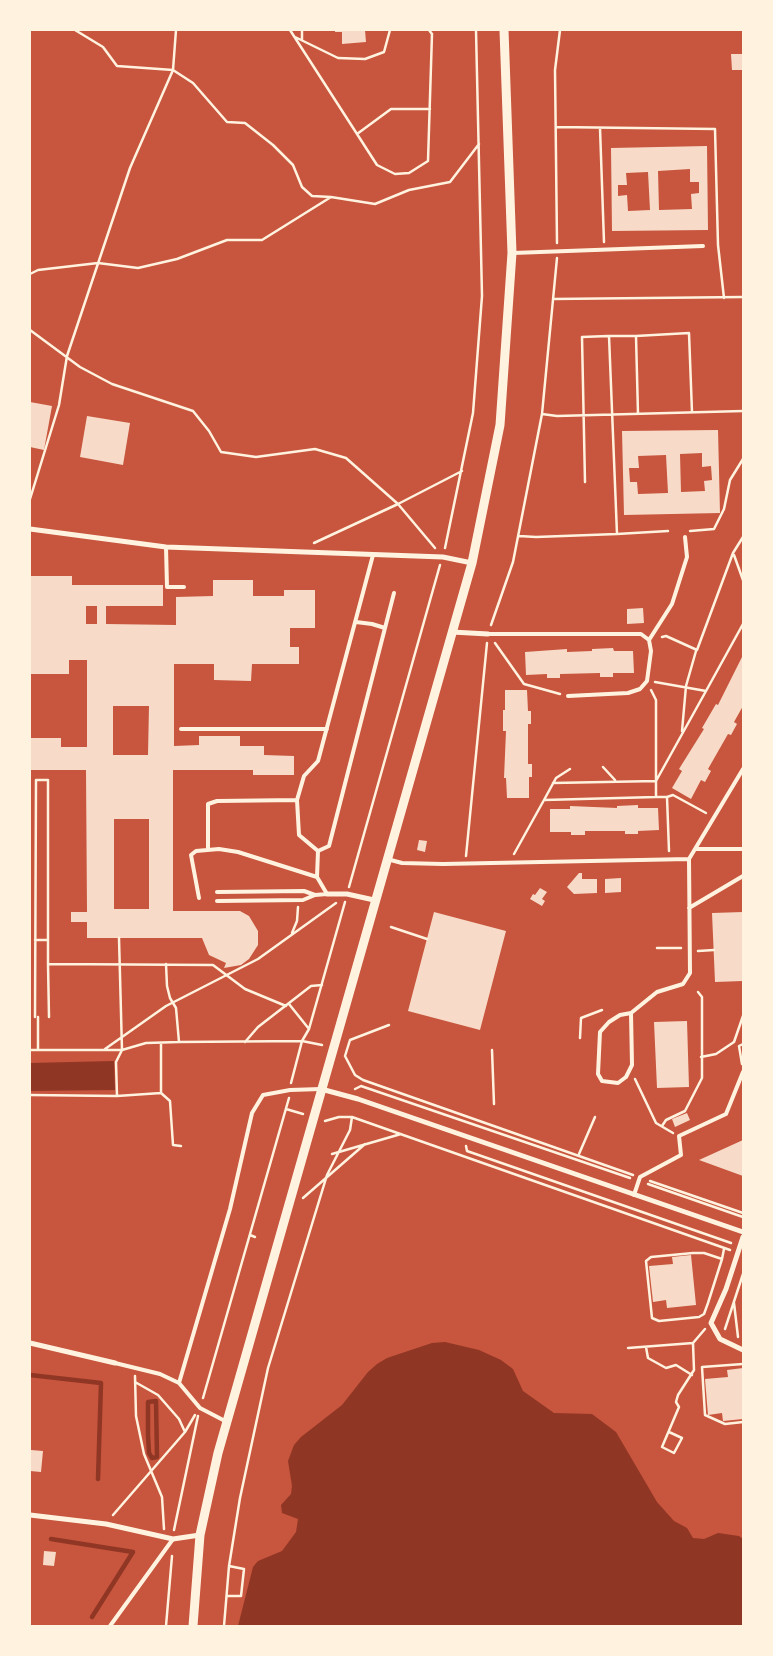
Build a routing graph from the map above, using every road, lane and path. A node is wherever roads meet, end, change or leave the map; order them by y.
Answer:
1 (75, 30) edge
2 (176, 30) edge
3 (290, 30) edge
4 (302, 30) edge
5 (390, 30) edge
6 (429, 30) edge
7 (476, 30) edge
8 (504, 30) edge
9 (560, 30) edge
10 (294, 36) junction
11 (302, 40) junction
12 (173, 70) junction
13 (430, 109) junction
14 (556, 127) junction
15 (600, 128) junction
16 (357, 134) junction
17 (480, 143) junction
18 (331, 197) junction
19 (703, 246) dead end
20 (604, 248) junction
21 (558, 250) junction
22 (512, 253) junction
23 (98, 263) junction
24 (30, 274) edge
25 (743, 297) edge
26 (554, 298) junction
27 (724, 298) junction
28 (30, 330) edge
29 (609, 336) junction
30 (636, 336) junction
31 (67, 356) junction
32 (743, 411) edge
33 (692, 412) junction
34 (542, 414) junction
35 (638, 414) junction
36 (585, 415) junction
37 (611, 415) junction
38 (743, 459) edge
39 (462, 470) junction
40 (585, 482) dead end
41 (30, 499) edge
42 (398, 504) junction
43 (30, 529) edge
44 (668, 531) dead end
45 (617, 534) junction
46 (519, 536) junction
47 (743, 536) edge
48 (686, 537) joint
49 (310, 545) dead end
50 (166, 547) junction
51 (733, 553) junction
52 (372, 555) junction
53 (442, 557) junction
54 (472, 563) junction
55 (743, 580) edge
56 (184, 587) dead end
57 (394, 593) dead end
58 (356, 622) junction
59 (743, 624) edge
60 (384, 628) junction
61 (452, 632) junction
62 (488, 634) junction
63 (648, 640) junction
64 (696, 650) junction
65 (647, 681) junction
66 (686, 686) junction
67 (706, 690) junction
68 (568, 696) joint
69 (181, 729) dead end
70 (327, 729) junction
71 (682, 733) junction
72 (602, 767) dead end
73 (570, 768) dead end
74 (743, 769) edge
75 (616, 781) junction
76 (656, 781) junction
77 (553, 783) junction
78 (656, 797) junction
79 (668, 797) junction
80 (297, 800) junction
81 (544, 800) junction
82 (714, 818) junction
83 (208, 849) junction
84 (696, 849) junction
85 (743, 849) edge
86 (318, 850) junction
87 (387, 859) junction
88 (689, 859) junction
89 (670, 860) junction
90 (510, 862) junction
91 (465, 863) junction
92 (743, 876) edge
93 (317, 877) junction
94 (217, 892) dead end
95 (327, 894) junction
96 (347, 894) junction
97 (315, 895) junction
98 (199, 898) dead end
99 (374, 900) junction
100 (217, 901) dead end
101 (690, 908) junction
102 (391, 927) dead end
103 (119, 938) dead end
104 (427, 939) dead end
105 (35, 940) junction
106 (48, 940) junction
107 (657, 948) dead end
108 (690, 949) junction
109 (714, 950) dead end
110 (698, 951) dead end
111 (48, 964) junction
112 (119, 964) junction
113 (166, 964) junction
114 (226, 974) junction
115 (322, 985) junction
116 (698, 992) dead end
117 (174, 1002) junction
118 (289, 1004) junction
119 (286, 1006) junction
120 (602, 1010) dead end
121 (631, 1013) junction
122 (743, 1016) edge
123 (49, 1017) dead end
124 (389, 1025) dead end
125 (309, 1029) junction
126 (122, 1038) junction
127 (580, 1038) dead end
128 (180, 1042) junction
129 (245, 1042) junction
130 (302, 1042) junction
131 (161, 1043) junction
132 (743, 1044) edge
133 (322, 1045) dead end
134 (105, 1049) junction
135 (30, 1050) edge
136 (38, 1050) junction
137 (122, 1050) junction
138 (492, 1050) dead end
139 (701, 1057) junction
140 (743, 1070) edge
141 (635, 1079) dead end
142 (291, 1083) dead end
143 (321, 1089) junction
144 (161, 1093) junction
145 (343, 1095) junction
146 (30, 1096) edge
147 (117, 1096) junction
148 (289, 1097) dead end
149 (494, 1104) dead end
150 (286, 1109) junction
151 (303, 1114) dead end
152 (352, 1117) junction
153 (595, 1117) dead end
154 (325, 1121) dead end
155 (662, 1126) junction
156 (403, 1134) junction
157 (462, 1136) junction
158 (679, 1136) junction
159 (365, 1144) junction
160 (181, 1146) dead end
161 (338, 1152) junction
162 (332, 1154) dead end
163 (579, 1155) junction
164 (327, 1175) junction
165 (640, 1179) junction
166 (634, 1195) junction
167 (290, 1199) junction
168 (743, 1213) edge
169 (743, 1217) edge
170 (743, 1232) edge
171 (250, 1235) junction
172 (255, 1237) dead end
173 (743, 1237) edge
174 (740, 1246) junction
175 (724, 1249) junction
176 (738, 1253) junction
177 (722, 1259) junction
178 (743, 1274) edge
179 (734, 1303) junction
180 (711, 1323) junction
181 (725, 1334) dead end
182 (729, 1337) dead end
183 (30, 1343) edge
184 (693, 1343) junction
185 (646, 1347) junction
186 (628, 1348) dead end
187 (743, 1350) edge
188 (115, 1363) joint
189 (743, 1364) edge
190 (135, 1368) junction
191 (692, 1375) junction
192 (135, 1382) junction
193 (179, 1383) junction
194 (200, 1408) junction
195 (227, 1422) junction
196 (743, 1422) edge
197 (184, 1432) junction
198 (669, 1432) junction
199 (151, 1469) junction
200 (30, 1515) edge
201 (106, 1524) junction
202 (200, 1535) junction
203 (164, 1536) junction
204 (173, 1540) junction
205 (229, 1566) junction
206 (226, 1596) junction
207 (111, 1626) edge
208 (166, 1626) edge
209 (193, 1626) edge
210 (224, 1626) edge

1 - 12 path
2 - 12 path
3 - 10 path
4 - 11 path
5 - 11 path
6 - 13 path
7 - 17 path
8 - 22 street
9 - 14 path
10 - 11 path
10 - 16 path
12 - 18 path
12 - 23 path
13 - 16 path
13 - 16 path
14 - 15 path
14 - 21 path
15 - 20 path
15 - 27 path
17 - 18 path
17 - 39 path
18 - 23 path
19 - 20 lane
20 - 21 lane
21 - 22 lane
21 - 26 path
22 - 54 street
23 - 24 path
23 - 31 path
25 - 27 path
26 - 27 path
26 - 34 path
28 - 31 path
29 - 30 path
29 - 36 path
29 - 37 path
30 - 33 path
30 - 35 path
31 - 41 path
31 - 42 path
32 - 33 path
33 - 35 path
34 - 36 path
34 - 46 path
35 - 37 path
36 - 37 path
36 - 40 path
37 - 45 path
38 - 48 path
39 - 42 path
39 - 53 path
42 - 49 path
42 - 53 path
43 - 50 street
44 - 45 path
45 - 46 path
46 - 62 path
47 - 51 path
48 - 63 lane
50 - 52 street
50 - 56 lane
51 - 55 path
51 - 64 path
52 - 53 street
52 - 58 lane
53 - 54 street
53 - 96 path
54 - 61 street
57 - 60 lane
58 - 60 lane
58 - 70 lane
59 - 67 path
60 - 86 lane
61 - 62 street
61 - 87 street
62 - 63 lane
62 - 68 path
62 - 91 path
63 - 64 path
63 - 65 lane
64 - 66 path
65 - 66 path
65 - 68 lane
65 - 76 path
66 - 67 path
66 - 71 path
67 - 71 path
69 - 70 lane
70 - 80 lane
71 - 76 path
72 - 75 path
73 - 77 path
74 - 82 lane
75 - 76 path
75 - 77 path
76 - 78 path
77 - 81 path
78 - 79 path
78 - 81 path
79 - 82 path
79 - 89 path
80 - 83 lane
80 - 86 lane
81 - 90 path
82 - 84 lane
83 - 93 lane
83 - 98 lane
84 - 85 lane
84 - 88 lane
86 - 93 lane
87 - 91 lane
87 - 99 street
88 - 89 lane
88 - 101 lane
89 - 90 lane
90 - 91 lane
92 - 101 lane
93 - 95 lane
94 - 97 lane
95 - 96 street
95 - 97 lane
96 - 99 street
96 - 114 path
96 - 115 path
97 - 100 lane
99 - 143 street
101 - 108 lane
102 - 104 path
103 - 112 path
105 - 106 path
105 - 106 path
105 - 136 path
106 - 111 path
107 - 108 path
108 - 121 lane
109 - 110 path
111 - 112 path
111 - 123 path
112 - 113 path
112 - 126 path
113 - 114 path
113 - 117 path
114 - 117 path
114 - 119 path
115 - 118 path
115 - 125 path
116 - 139 path
117 - 126 path
117 - 128 path
118 - 119 path
118 - 125 path
119 - 129 path
120 - 127 path
121 - 121 lane
122 - 139 path
124 - 163 path
125 - 130 path
126 - 134 path
126 - 137 path
128 - 129 path
128 - 131 path
129 - 130 path
130 - 133 path
130 - 142 path
131 - 137 path
131 - 144 path
132 - 140 path
134 - 136 path
134 - 137 path
135 - 136 path
137 - 147 path
138 - 149 path
139 - 155 path
140 - 158 lane
141 - 155 path
143 - 145 street
143 - 167 street
143 - 193 lane
144 - 147 path
144 - 160 path
145 - 157 street
145 - 165 path
146 - 147 path
148 - 150 path
150 - 151 path
150 - 171 path
152 - 154 path
152 - 156 path
152 - 161 path
153 - 163 path
155 - 158 path
156 - 159 path
156 - 175 path
157 - 166 street
157 - 174 path
158 - 165 lane
159 - 161 path
159 - 164 path
161 - 162 path
161 - 164 path
163 - 165 path
164 - 167 path
164 - 205 path
165 - 166 lane
165 - 168 path
165 - 169 path
166 - 170 street
167 - 195 street
171 - 172 path
171 - 194 path
173 - 174 street
174 - 176 street
175 - 176 path
175 - 177 path
176 - 180 street
177 - 177 path
178 - 179 path
179 - 181 path
179 - 182 path
180 - 184 path
180 - 187 street
183 - 188 street
184 - 185 path
184 - 191 path
185 - 186 path
185 - 191 path
188 - 190 lane
189 - 196 path
190 - 192 path
190 - 193 lane
191 - 198 path
192 - 197 path
192 - 199 path
193 - 194 lane
194 - 195 lane
194 - 197 path
194 - 204 path
195 - 202 street
197 - 199 path
198 - 198 path
199 - 201 path
199 - 203 path
200 - 201 street
201 - 203 street
202 - 204 street
202 - 209 street
203 - 204 street
204 - 207 lane
204 - 208 path
205 - 206 path
205 - 206 path
206 - 210 path

